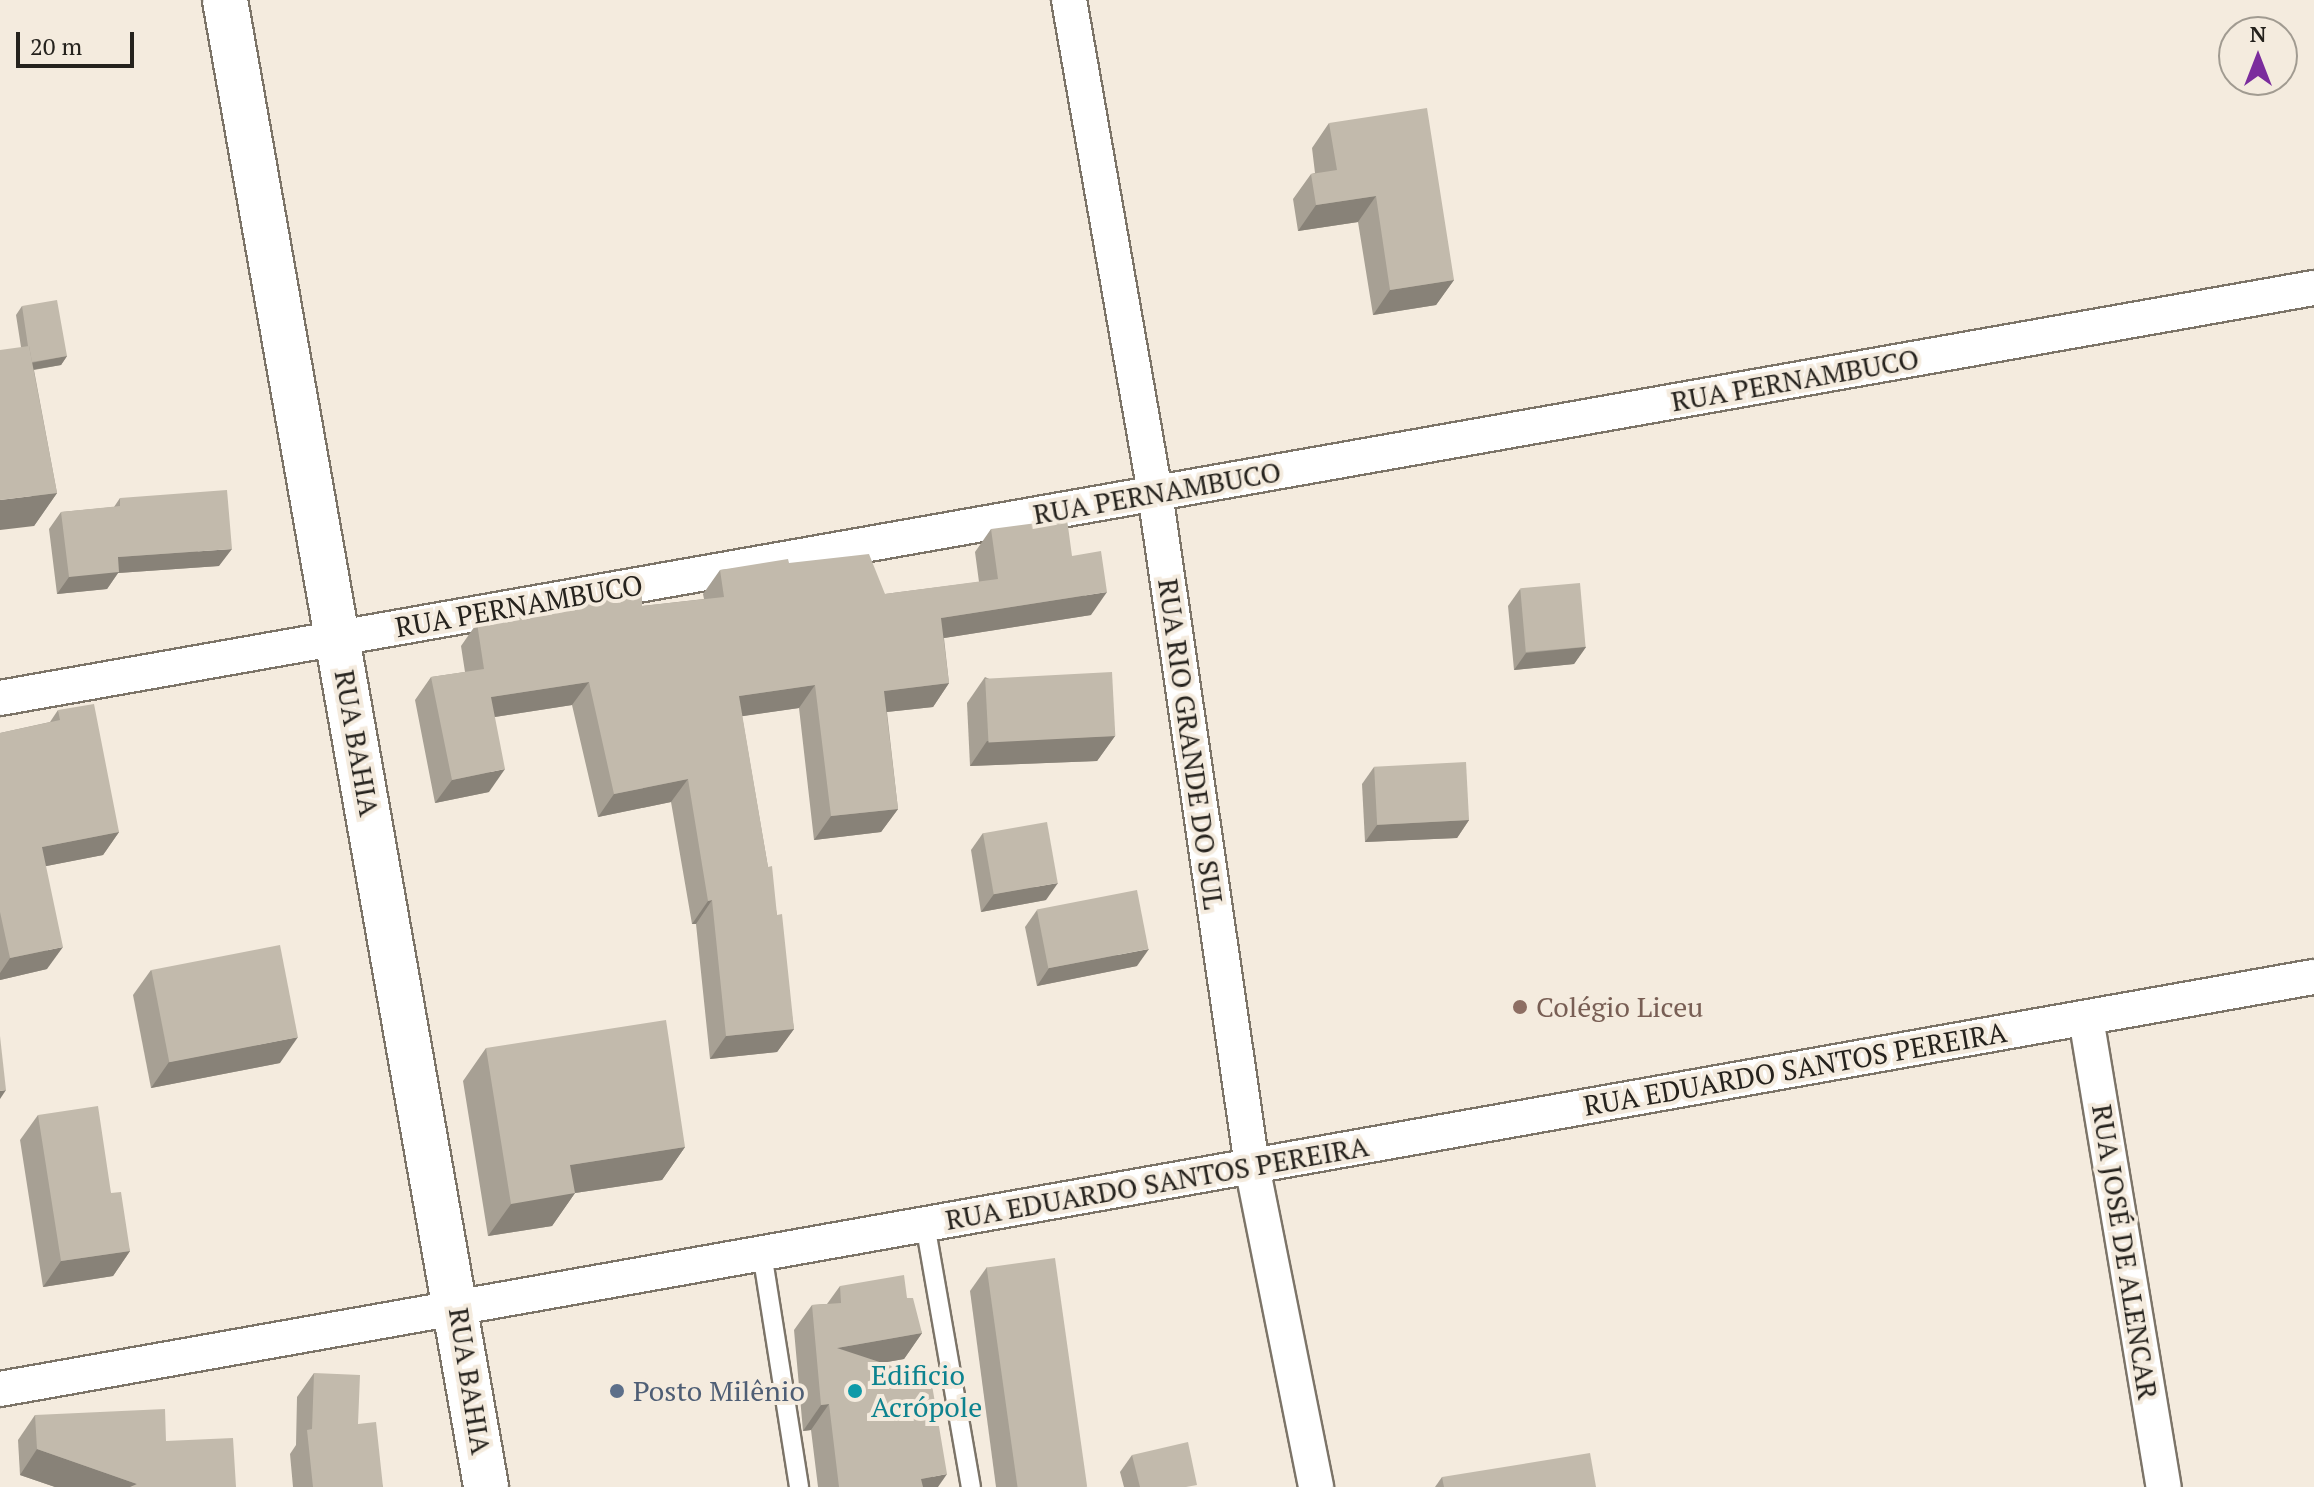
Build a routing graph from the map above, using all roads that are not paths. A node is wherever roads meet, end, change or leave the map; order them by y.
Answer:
1 (225, 0) edge
2 (1069, 0) edge
3 (2314, 288) edge
4 (1155, 493) junction
5 (339, 638) junction
6 (0, 698) edge
7 (2314, 977) edge
8 (2086, 1018) junction
9 (1252, 1166) junction
10 (925, 1224) junction
11 (762, 1253) junction
12 (458, 1308) junction
13 (0, 1389) edge
14 (486, 1487) edge
15 (799, 1487) edge
16 (971, 1487) edge
17 (1316, 1487) edge
18 (2164, 1487) edge

1 - 5 main road, RUA BAHIA
2 - 4 street, RUA RIO GRANDE DO SUL
3 - 4 street, RUA PERNAMBUCO
4 - 5 street, RUA PERNAMBUCO
4 - 9 street, RUA RIO GRANDE DO SUL
5 - 6 street, RUA PERNAMBUCO
5 - 12 main road, RUA BAHIA
7 - 8 street, RUA EDUARDO SANTOS PEREIRA
8 - 9 street, RUA EDUARDO SANTOS PEREIRA
8 - 18 street, RUA JOSÉ DE ALENCAR
9 - 10 street, RUA EDUARDO SANTOS PEREIRA
9 - 17 street, RUA RIO GRANDE DO SUL
10 - 11 street, RUA EDUARDO SANTOS PEREIRA
10 - 16 lane
11 - 12 street, RUA EDUARDO SANTOS PEREIRA
11 - 15 lane
12 - 13 street, RUA EDUARDO SANTOS PEREIRA
12 - 14 main road, RUA BAHIA

